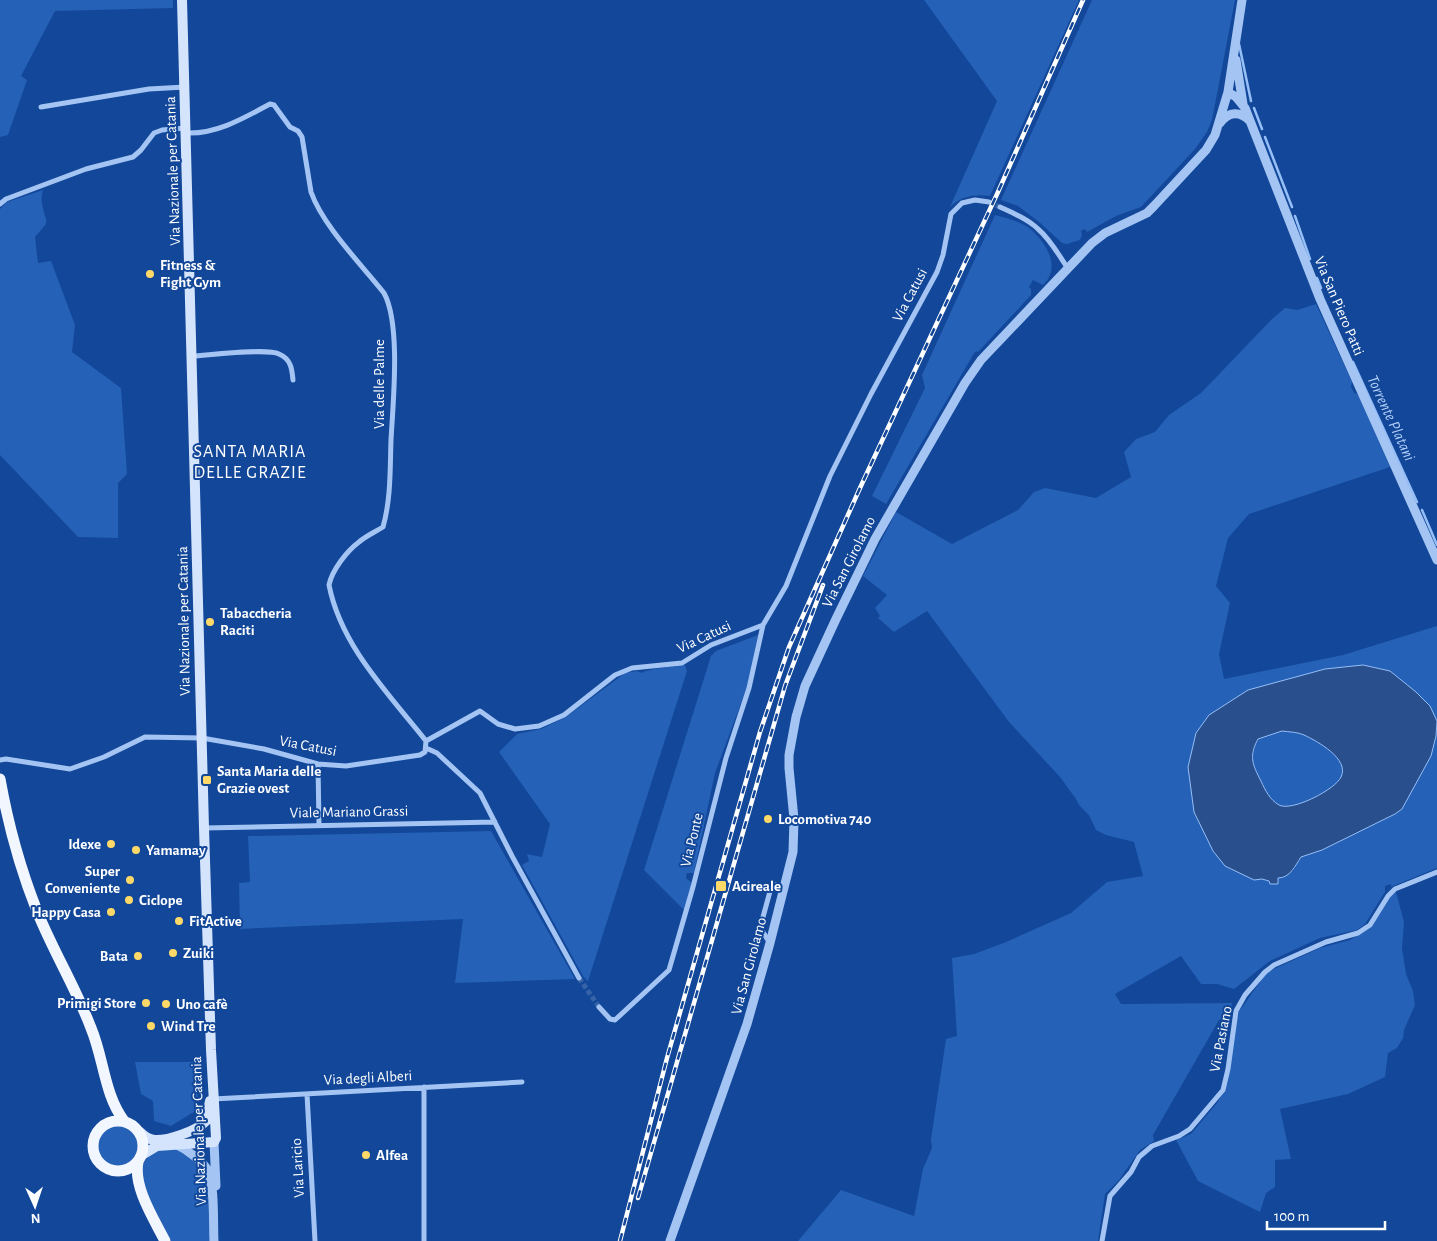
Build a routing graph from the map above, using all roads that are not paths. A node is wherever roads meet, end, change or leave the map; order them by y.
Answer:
1 (182, 0) edge
2 (1242, 0) edge
3 (1234, 50) junction
4 (185, 87) junction
5 (1228, 92) junction
6 (1244, 104) junction
7 (41, 107) dead end
8 (1250, 121) junction
9 (1220, 123) junction
10 (187, 131) junction
11 (989, 202) tunnel mouth
12 (0, 204) edge
13 (1000, 207) tunnel mouth
14 (1067, 267) junction
15 (192, 356) junction
16 (293, 380) dead end
17 (1437, 560) edge
18 (763, 625) junction
19 (202, 738) junction
20 (426, 740) junction
21 (426, 748) junction
22 (3, 759) edge
23 (318, 764) junction
24 (0, 779) edge
25 (495, 822) junction
26 (319, 826) junction
27 (204, 828) junction
28 (1437, 872) edge
29 (784, 887) junction
30 (770, 943) junction
31 (579, 978) tunnel mouth
32 (599, 1007) tunnel mouth
33 (522, 1082) dead end
34 (424, 1088) junction
35 (307, 1094) junction
36 (110, 1095) junction
37 (212, 1099) junction
38 (124, 1121) junction
39 (104, 1124) junction
40 (140, 1132) junction
41 (178, 1140) junction
42 (214, 1142) junction
43 (140, 1158) junction
44 (118, 1172) junction
45 (145, 1201) junction
46 (165, 1241) edge
47 (214, 1241) edge
48 (219, 1241) edge
49 (315, 1241) edge
50 (424, 1241) edge
51 (670, 1241) edge
52 (1102, 1241) edge

1 - 4 main road, Via Nazionale per Catania
2 - 3 street, Via San Girolamo
3 - 5 street, Via San Girolamo
3 - 6 street, Via San Piero Patti
4 - 7 street
4 - 10 main road, Via Nazionale per Catania
5 - 6 street
5 - 9 street, Via San Girolamo
6 - 8 street, Via San Piero Patti
8 - 9 street
8 - 17 street, Via San Piero Patti
9 - 14 street, Via San Girolamo
10 - 12 street
10 - 15 main road, Via Nazionale per Catania
10 - 20 street, Via delle Palme
11 - 18 street, Via Catusi
13 - 14 street
14 - 29 street, Via San Girolamo
15 - 16 street
15 - 19 main road, Via Nazionale per Catania
18 - 20 street, Via Catusi
18 - 32 street, Via Ponte
19 - 22 street, Via Catusi
19 - 23 street, Via Catusi
19 - 27 main road, Via Nazionale per Catania
20 - 21 street
21 - 23 street, Via Catusi
21 - 25 street
23 - 26 street
24 - 36 main road
25 - 26 street, Viale Mariano Grassi
25 - 31 street
26 - 27 street, Viale Mariano Grassi
27 - 37 main road, Via Nazionale per Catania
28 - 52 street, Via Pasiano
29 - 30 street, Via San Girolamo
29 - 30 street
30 - 51 street, Via San Girolamo
33 - 34 street, Via degli Alberi
34 - 35 street, Via degli Alberi
34 - 50 street
35 - 37 street, Via degli Alberi
35 - 49 street, Via Laricio
36 - 38 main road
36 - 39 main road
37 - 41 main road
37 - 42 main road, Via Nazionale per Catania
38 - 39 main road
38 - 40 main road
39 - 44 main road
40 - 41 main road
40 - 43 main road
41 - 42 main road
41 - 43 main road
41 - 47 street
42 - 48 street, Via Nazionale per Catania
43 - 44 main road
43 - 45 main road
44 - 45 main road
45 - 46 main road

